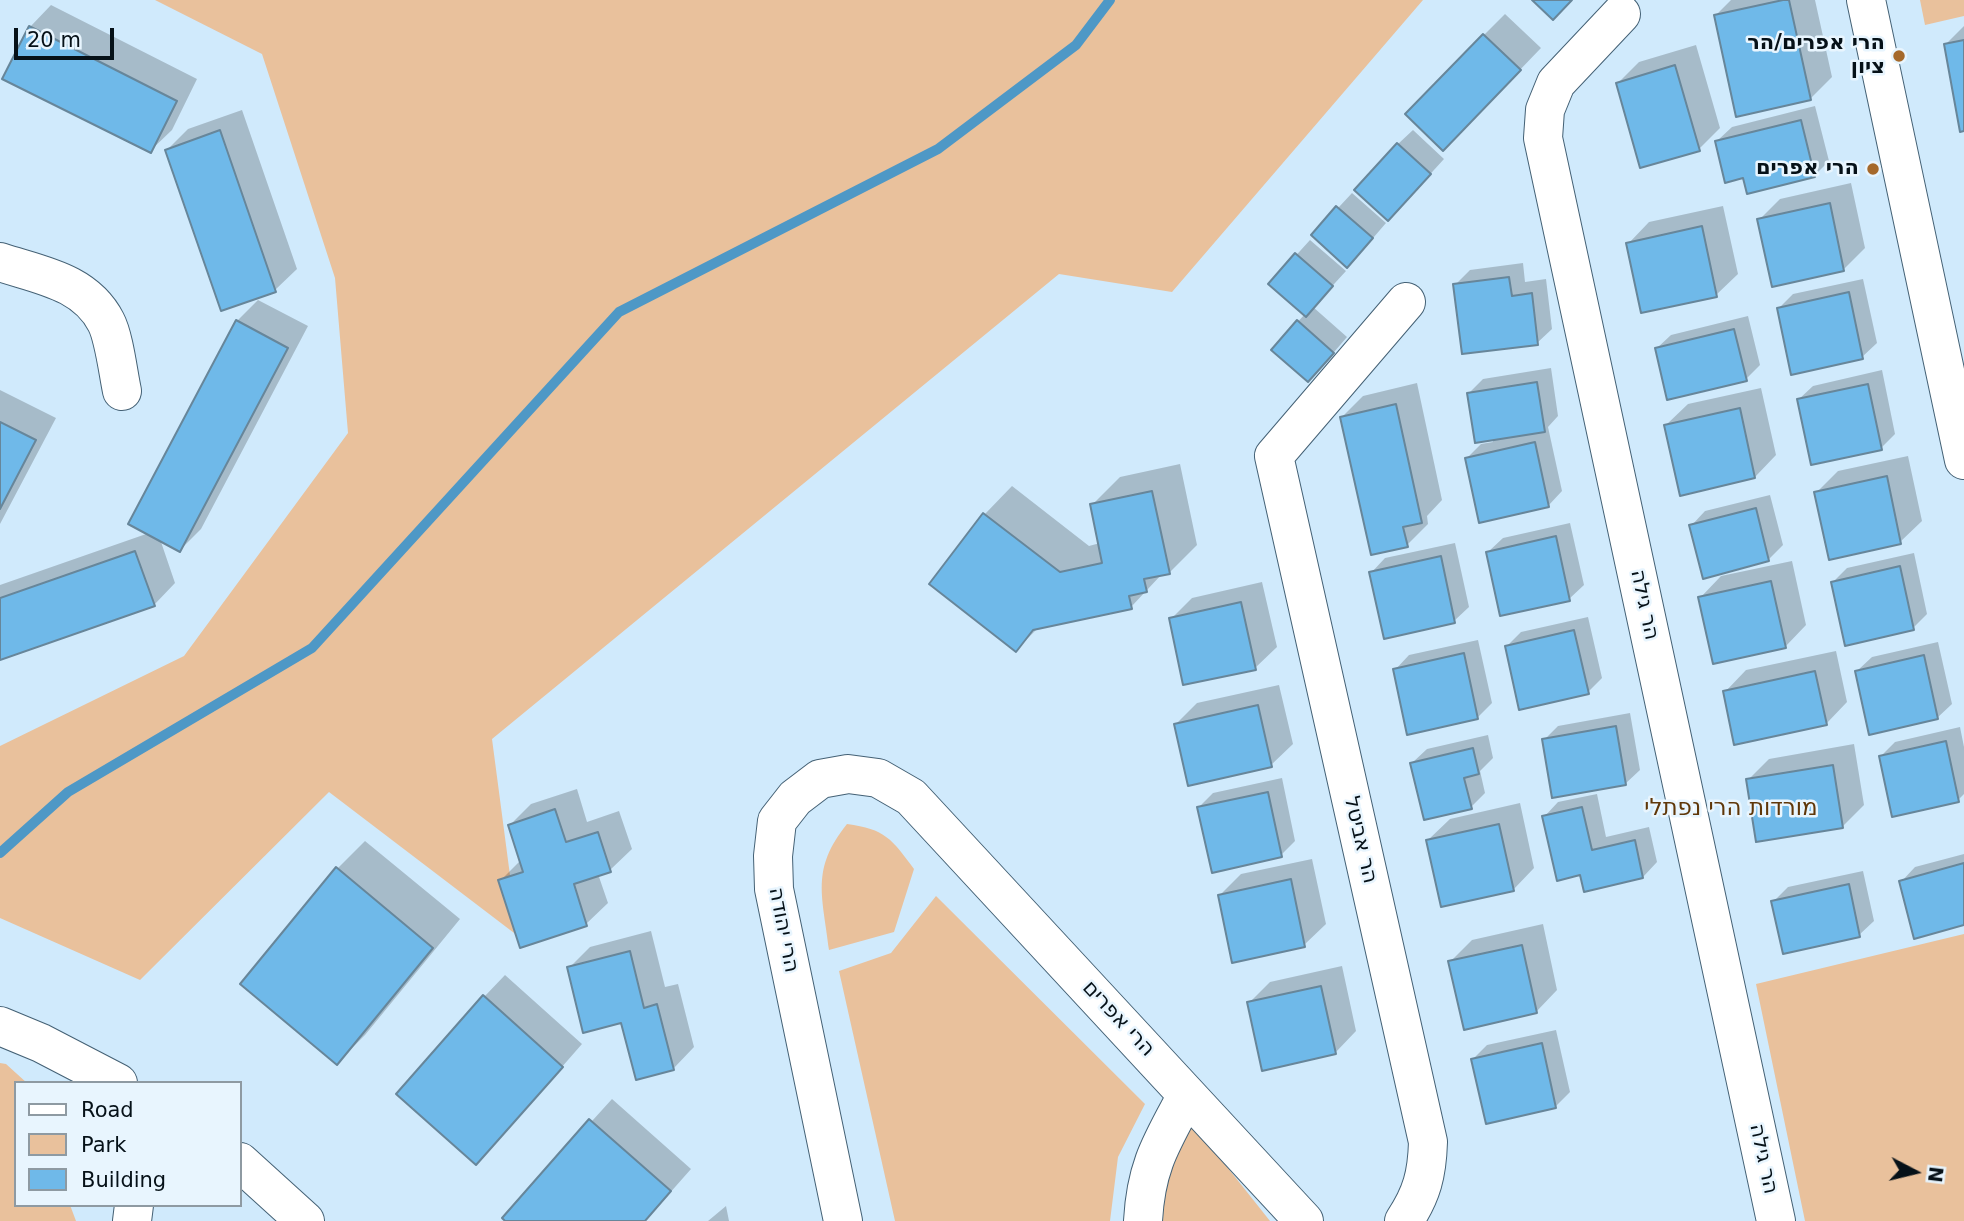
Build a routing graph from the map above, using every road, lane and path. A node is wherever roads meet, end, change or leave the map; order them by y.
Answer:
1 (1866, 0) edge
2 (1621, 14) dead end
3 (0, 262) edge
4 (1406, 302) dead end
5 (122, 391) dead end
6 (1964, 460) edge
7 (931, 818) joint
8 (0, 1026) edge
9 (114, 1081) edge
10 (1187, 1095) junction
11 (242, 1164) edge
12 (305, 1221) edge
13 (843, 1221) edge
14 (1143, 1221) edge
15 (1304, 1221) edge
16 (1404, 1221) edge
17 (1776, 1221) edge

1 - 6 street
2 - 17 street, הר גילה
3 - 5 street
4 - 16 street, הר אביטל
7 - 10 street, הרי אפרים
7 - 13 street, הרי יהודה
8 - 9 street
10 - 14 street
10 - 15 street, הרי אפרים
11 - 12 street

